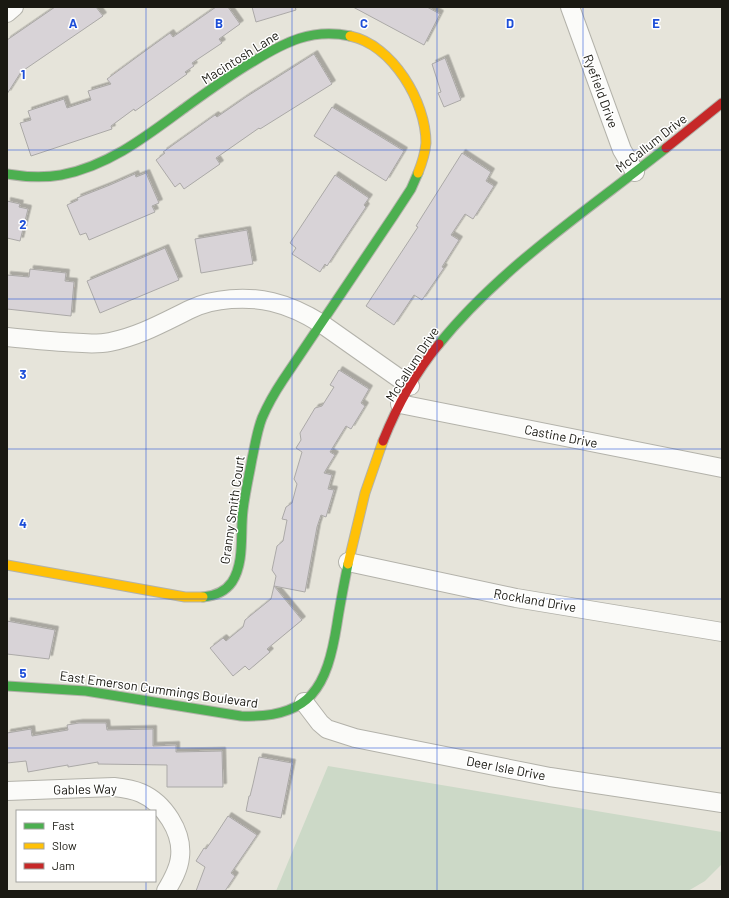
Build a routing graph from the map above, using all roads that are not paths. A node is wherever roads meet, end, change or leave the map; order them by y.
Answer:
1 (14, 7) edge
2 (570, 7) edge
3 (7, 13) edge
4 (722, 103) edge
5 (635, 172) junction
6 (7, 174) edge
7 (322, 324) junction
8 (7, 337) edge
9 (410, 386) junction
10 (400, 404) junction
11 (722, 468) edge
12 (348, 562) junction
13 (7, 565) edge
14 (722, 632) edge
15 (7, 686) edge
16 (304, 702) junction
17 (7, 791) edge
18 (722, 803) edge
19 (166, 891) edge

1 - 3 street
2 - 5 street, Ryefield Drive
4 - 5 street, McCallum Drive
5 - 9 street, McCallum Drive
6 - 7 street, Macintosh Lane
7 - 8 street
7 - 9 street
7 - 13 street, Granny Smith Court
9 - 10 street, McCallum Drive
10 - 11 street, Castine Drive
10 - 12 street, McCallum Drive
12 - 14 street, Rockland Drive
12 - 16 street, McCallum Drive
15 - 16 street, East Emerson Cummings Boulevard
16 - 18 street, Deer Isle Drive
17 - 19 street, Gables Way

